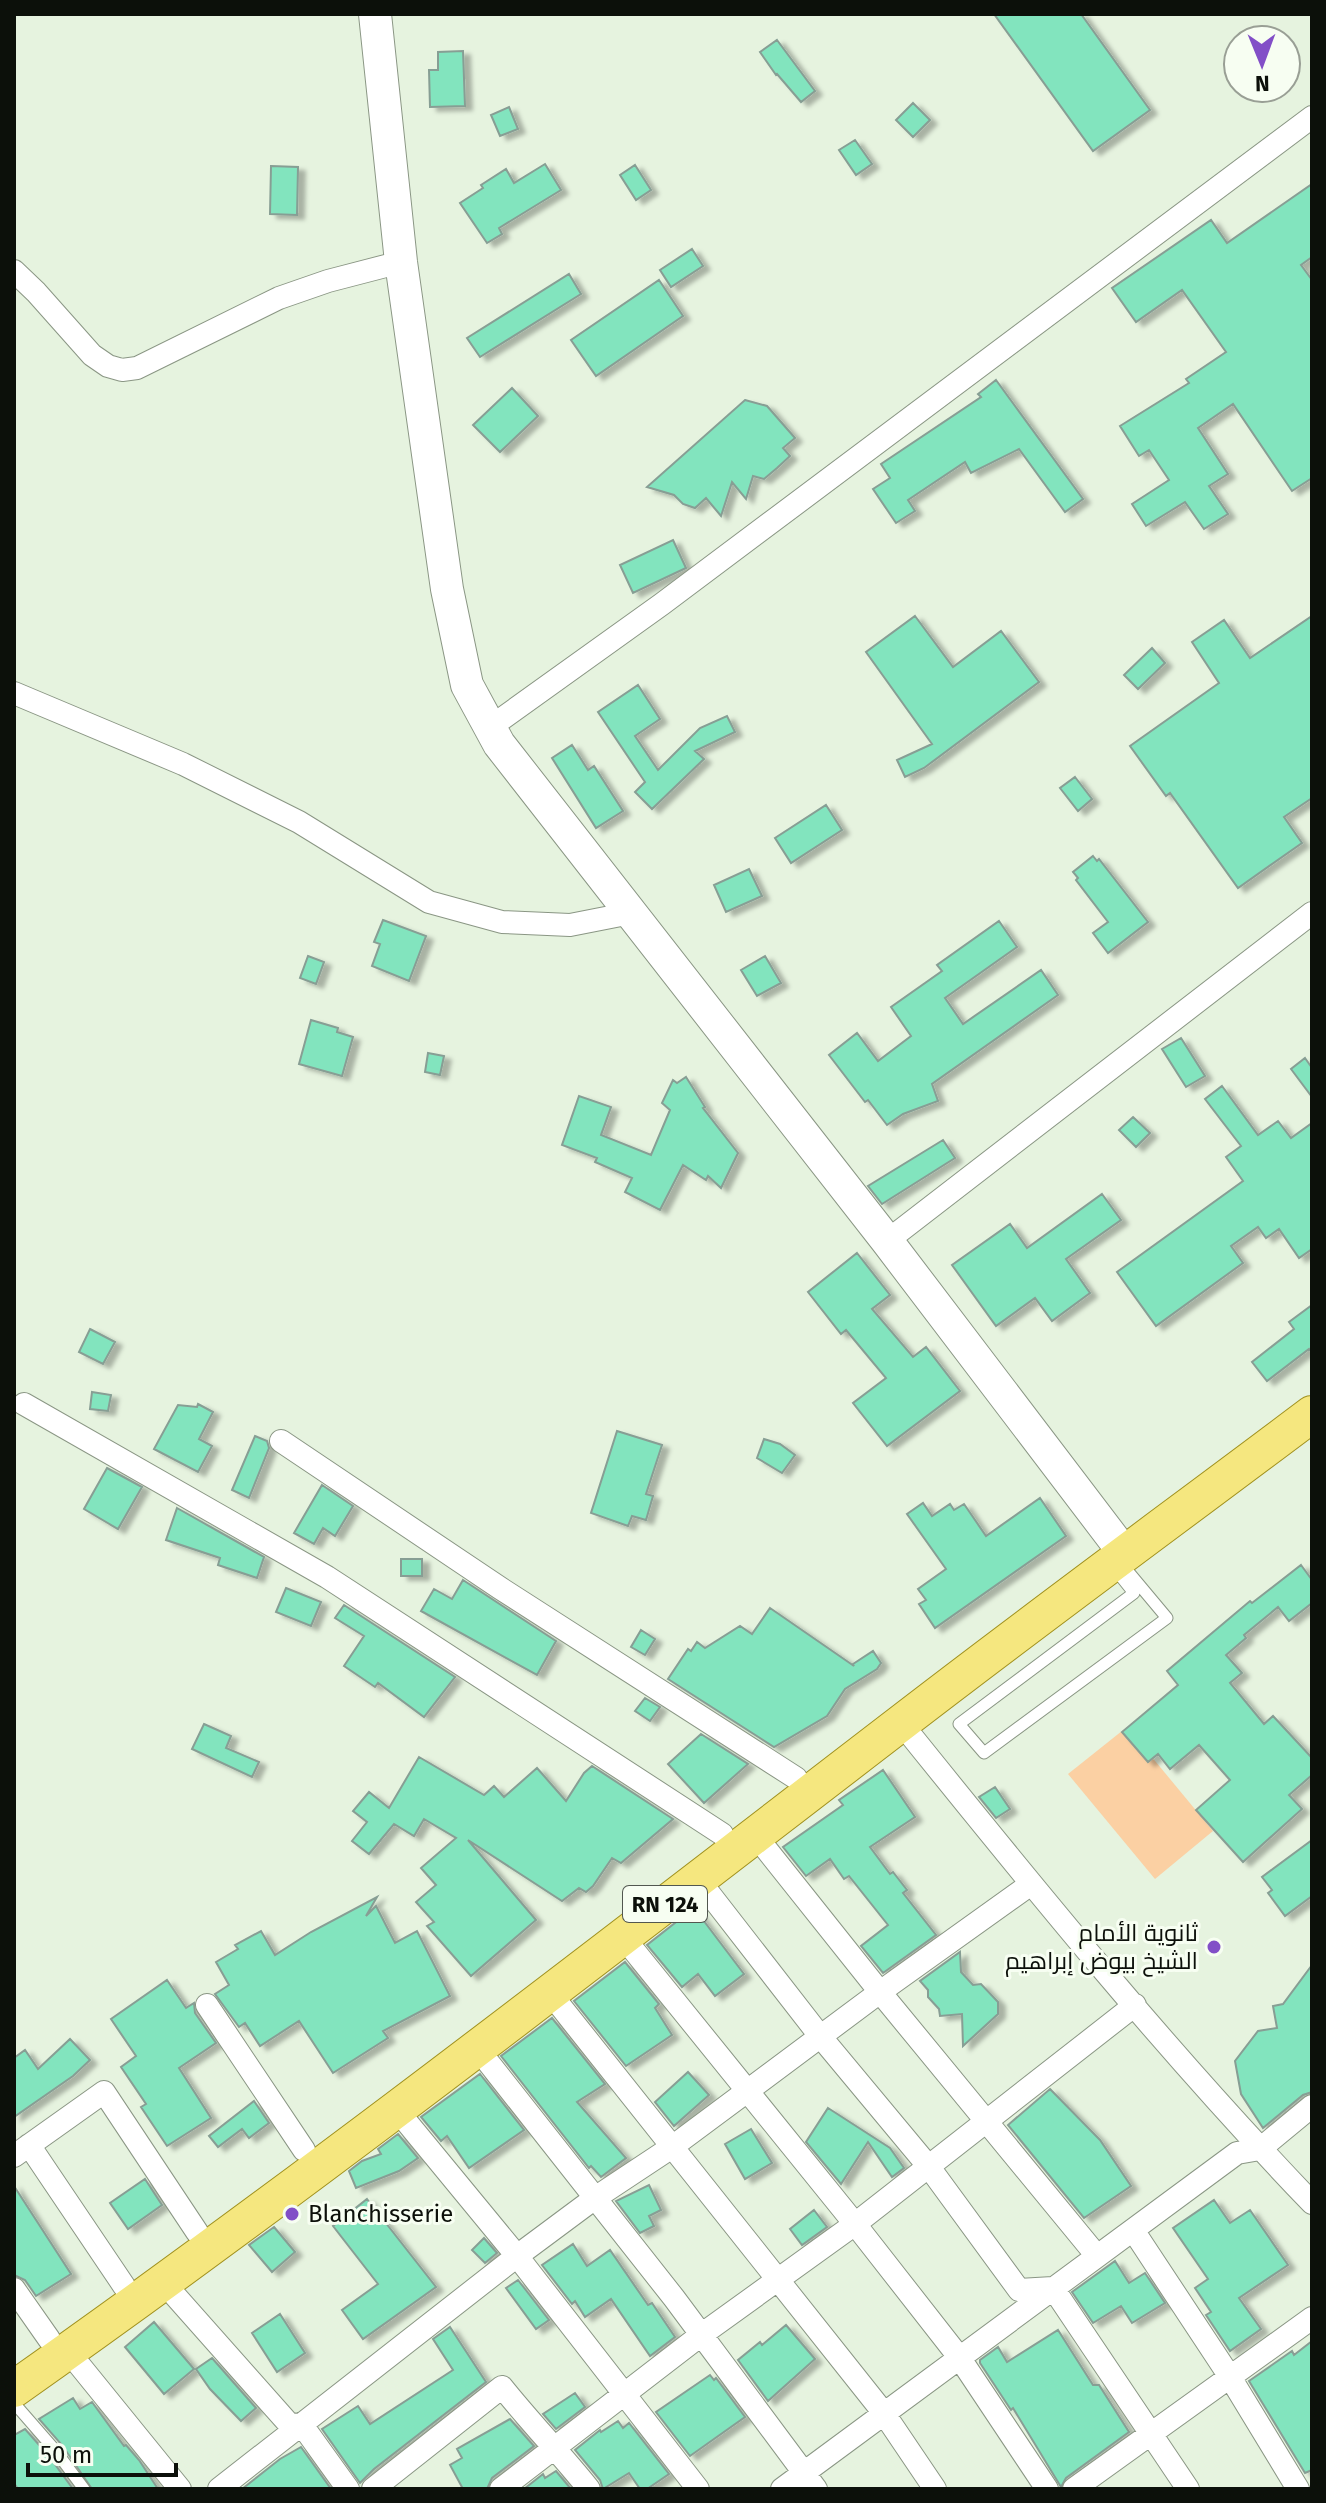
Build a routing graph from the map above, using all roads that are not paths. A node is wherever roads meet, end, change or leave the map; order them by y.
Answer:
1 (375, 14) edge
2 (1312, 117) edge
3 (401, 262) junction
4 (14, 271) edge
5 (14, 693) edge
6 (489, 728) junction
7 (631, 913) junction
8 (1312, 913) edge
9 (887, 1241) junction
10 (24, 1404) dead end
11 (1310, 1412) edge
12 (281, 1441) dead end
13 (1117, 1554) junction
14 (901, 1723) junction
15 (796, 1778) junction
16 (739, 1834) junction
17 (698, 1879) junction
18 (1031, 1884) junction
19 (623, 1937) junction
20 (880, 1992) junction
21 (550, 1993) junction
22 (207, 2005) dead end
23 (1135, 2005) junction
24 (820, 2036) junction
25 (477, 2048) junction
26 (747, 2090) junction
27 (1312, 2106) edge
28 (396, 2109) junction
29 (989, 2122) junction
30 (672, 2147) junction
31 (1260, 2149) junction
32 (22, 2150) edge
33 (304, 2150) junction
34 (929, 2167) junction
35 (595, 2198) junction
36 (1312, 2203) edge
37 (855, 2224) junction
38 (1133, 2230) junction
39 (197, 2232) junction
40 (517, 2256) junction
41 (1097, 2256) junction
42 (778, 2280) junction
43 (163, 2282) junction
44 (124, 2286) junction
45 (1053, 2288) junction
46 (14, 2289) edge
47 (1308, 2329) edge
48 (701, 2335) junction
49 (58, 2345) junction
50 (959, 2357) junction
51 (14, 2364) edge
52 (1230, 2377) junction
53 (14, 2389) edge
54 (625, 2393) junction
55 (14, 2403) edge
56 (883, 2412) junction
57 (302, 2425) junction
58 (1151, 2433) junction
59 (556, 2447) junction
60 (810, 2481) edge
61 (84, 2489) edge
62 (180, 2489) edge
63 (219, 2489) edge
64 (348, 2489) edge
65 (373, 2489) edge
66 (501, 2489) edge
67 (589, 2489) edge
68 (698, 2489) edge
69 (782, 2489) edge
70 (935, 2489) edge
71 (1047, 2489) edge
72 (1074, 2489) edge
73 (1188, 2489) edge
74 (1298, 2489) edge

1 - 3 street
2 - 6 street
3 - 4 street
3 - 6 street
5 - 7 street
6 - 7 street
7 - 9 street
8 - 9 street
9 - 13 street
10 - 16 street
11 - 13 main road, RN 124
12 - 15 street
13 - 13 lane
13 - 14 main road, RN 124
13 - 15 main road, RN 124
14 - 16 main road, RN 124
14 - 18 street
15 - 16 main road, RN 124
16 - 17 main road, RN 124
16 - 20 street
16 - 33 main road, RN 124
17 - 19 main road, RN 124
17 - 24 street
18 - 20 street
18 - 23 street
19 - 21 main road, RN 124
19 - 26 street
20 - 24 street
20 - 29 street
21 - 25 main road, RN 124
21 - 30 street
22 - 33 street
23 - 29 street
23 - 31 street
24 - 26 street
24 - 34 street
25 - 28 main road, RN 124
25 - 35 street
26 - 30 street
26 - 37 street
27 - 31 street
28 - 40 street
28 - 43 main road, RN 124
29 - 34 street
29 - 41 street
30 - 35 street
30 - 42 street
31 - 36 street
31 - 38 street
32 - 39 street
32 - 44 street
33 - 39 main road, RN 124
34 - 37 street
34 - 45 street
35 - 40 street
35 - 48 street
37 - 42 street
37 - 50 street
38 - 41 street
38 - 52 street
39 - 44 main road, RN 124
40 - 54 street
40 - 57 street
41 - 45 street
42 - 48 street
42 - 56 street
43 - 49 main road, RN 124
43 - 57 street
44 - 49 main road, RN 124
45 - 50 street
45 - 58 street
46 - 49 street
47 - 52 street
48 - 54 street
48 - 60 street
49 - 51 main road, RN 124
49 - 53 main road, RN 124
49 - 62 street
50 - 56 street
50 - 71 street
52 - 58 street
52 - 74 street
54 - 59 street
54 - 68 street
55 - 61 lane
56 - 60 street
56 - 70 street
57 - 63 street
57 - 64 street
58 - 72 street
58 - 73 street
59 - 65 street
59 - 66 street
59 - 67 street
60 - 69 street

